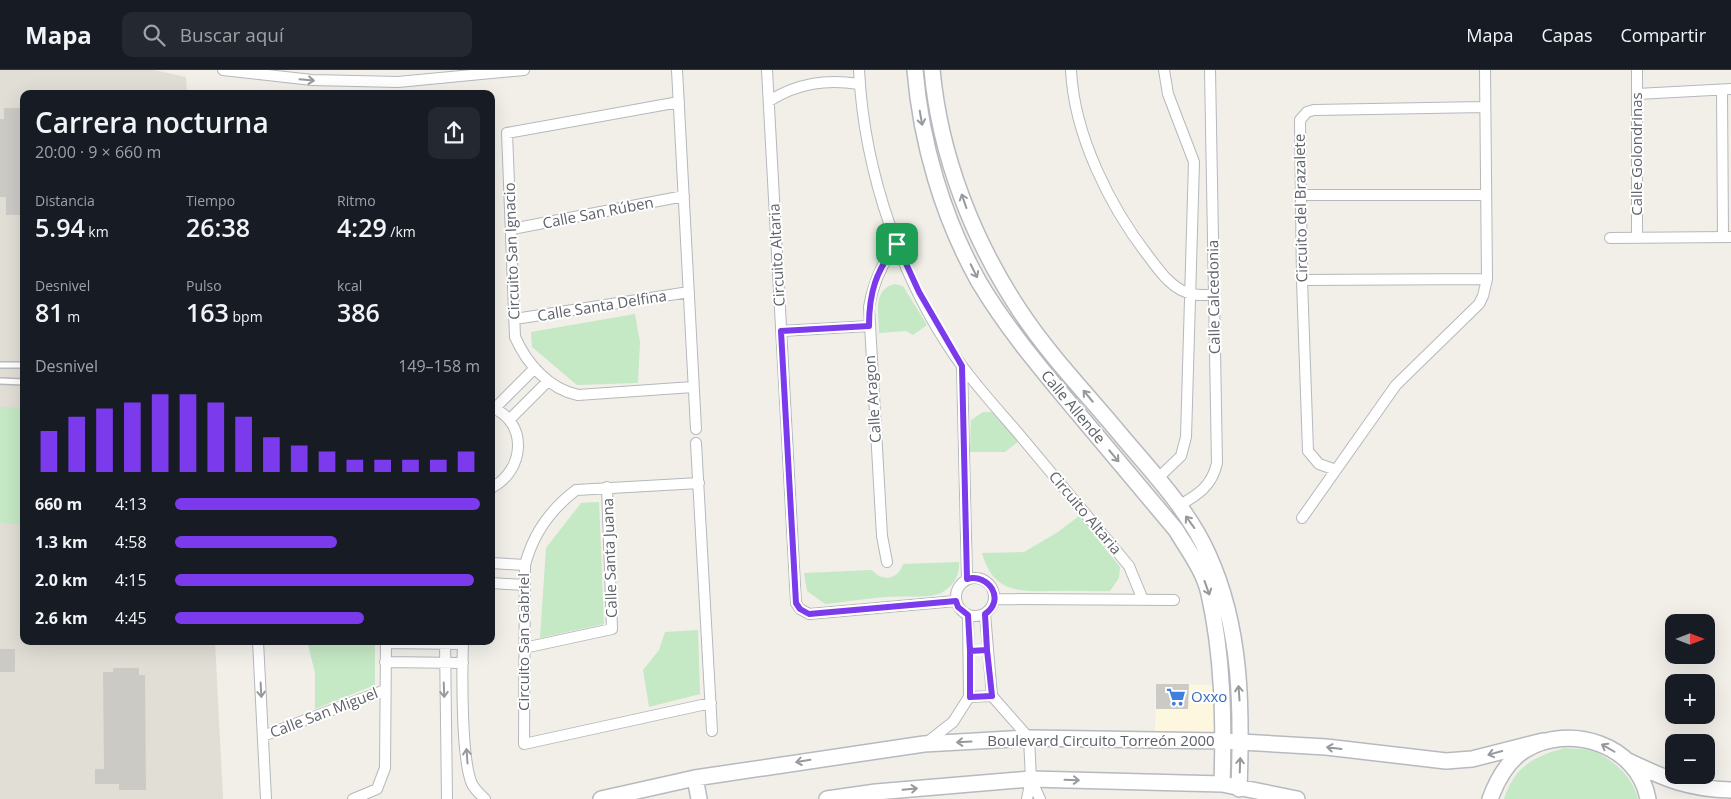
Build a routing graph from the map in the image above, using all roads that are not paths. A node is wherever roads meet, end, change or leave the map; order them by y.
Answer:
1 (223, 70) edge
2 (524, 70) edge
3 (677, 70) edge
4 (767, 70) edge
5 (859, 70) edge
6 (915, 70) edge
7 (932, 70) edge
8 (1071, 70) edge
9 (1164, 70) edge
10 (1210, 70) edge
11 (1485, 70) edge
12 (1637, 70) edge
13 (860, 84) junction
14 (1726, 89) edge
15 (1637, 94) junction
16 (769, 101) junction
17 (679, 102) junction
18 (1485, 107) junction
19 (1210, 161) junction
20 (1194, 162) junction
21 (1301, 194) junction
22 (1486, 195) junction
23 (684, 196) junction
24 (512, 229) junction
25 (1727, 237) edge
26 (1610, 238) dead end
27 (1637, 238) junction
28 (897, 244) junction
29 (1487, 279) junction
30 (1302, 280) junction
31 (689, 292) junction
32 (1192, 295) junction
33 (1214, 295) junction
34 (515, 319) junction
35 (869, 326) junction
36 (781, 331) junction
37 (0, 365) edge
38 (20, 366) edge
39 (962, 366) junction
40 (535, 368) junction
41 (0, 381) edge
42 (548, 381) junction
43 (20, 382) edge
44 (694, 387) junction
45 (495, 406) edge
46 (495, 410) edge
47 (509, 420) junction
48 (696, 429) dead end
49 (696, 443) dead end
50 (1336, 470) junction
51 (1157, 479) junction
52 (699, 484) junction
53 (495, 485) edge
54 (607, 487) junction
55 (1178, 506) junction
56 (1302, 518) dead end
57 (887, 562) dead end
58 (495, 563) edge
59 (525, 565) junction
60 (967, 579) junction
61 (495, 583) edge
62 (524, 585) junction
63 (994, 599) junction
64 (1143, 600) junction
65 (1174, 600) dead end
66 (956, 601) junction
67 (985, 614) junction
68 (968, 615) junction
69 (258, 645) edge
70 (386, 645) edge
71 (444, 645) edge
72 (463, 645) edge
73 (524, 648) junction
74 (987, 650) junction
75 (970, 651) junction
76 (385, 662) junction
77 (443, 663) junction
78 (463, 663) junction
79 (385, 690) junction
80 (992, 696) junction
81 (970, 697) junction
82 (711, 703) junction
83 (712, 731) dead end
84 (263, 736) junction
85 (1028, 738) junction
86 (1223, 741) junction
87 (1542, 741) junction
88 (1240, 742) junction
89 (924, 744) junction
90 (1626, 760) junction
91 (695, 778) junction
92 (1031, 779) junction
93 (1222, 784) junction
94 (1239, 789) junction
95 (1731, 790) edge
96 (1270, 797) edge
97 (266, 799) edge
98 (353, 799) edge
99 (447, 799) edge
100 (485, 799) edge
101 (601, 799) edge
102 (699, 799) edge
103 (826, 799) edge
104 (1026, 799) edge
105 (1040, 799) edge
106 (1297, 799) edge
107 (1490, 799) edge
108 (1648, 799) edge

1 -> 2 street
3 - 17 street
4 - 16 street, Circuito Altaria
5 - 13 street, Circuito Altaria
6 -> 86 main road, Calle Allende
51 -> 7 main road, Calle Allende
8 - 32 street
9 - 20 street, Calle Calcedonia
10 - 19 street, Calle Calcedonia
11 - 18 street
12 - 15 street, Calle Golondrinas
13 - 16 street
13 - 28 street, Circuito Altaria
14 - 15 street
14 - 25 street
15 - 27 street, Calle Golondrinas
16 - 36 street, Circuito Altaria
17 - 23 street
17 - 24 street, Circuito San Ignacio
18 - 21 street, Circuito del Brazalete
18 - 22 street
19 - 20 street
19 - 33 street, Calle Calcedonia
20 - 32 street, Calle Calcedonia
21 - 22 street
21 - 30 street, Circuito del Brazalete
22 - 29 street
23 - 24 street, Calle San Rúben
23 - 31 street
24 - 34 street, Circuito San Ignacio
25 - 27 street
26 - 27 street
28 - 35 street, Calle Aragon
28 - 39 street, Circuito Altaria
29 - 30 street
29 - 50 street
30 - 50 street, Circuito del Brazalete
31 - 34 street, Calle Santa Delfina
31 - 44 street
32 - 33 street
32 - 51 street, Calle Calcedonia
33 - 55 street, Calle Calcedonia
34 - 40 street, Circuito San Ignacio
35 - 36 street
35 - 57 street, Calle Aragon
36 - 66 street, Circuito Altaria
37 - 38 lane
39 - 60 street
39 - 64 street, Circuito Altaria
40 - 42 street, Circuito San Ignacio
40 - 45 street
41 - 43 lane
42 - 44 street, Circuito San Ignacio
42 - 47 street
44 - 48 street
46 - 47 street
47 - 53 street
49 - 52 street
50 - 56 street
51 - 55 main road, Calle Allende
52 - 54 street, Circuito San Gabriel
52 - 82 street
54 - 59 street, Circuito San Gabriel
54 - 73 street, Calle Santa Juana
88 -> 55 main road, Calle Allende
58 - 59 street
59 - 62 street, Circuito San Gabriel
60 - 63 street
60 - 66 street
61 - 62 street
62 - 73 street, Circuito San Gabriel
63 - 64 street
63 - 67 street
64 - 65 street
66 - 68 street
67 - 68 street
67 - 74 street
68 - 75 street
69 -> 84 street
70 - 76 street
71 - 77 street
72 - 78 street
73 - 82 street, Circuito San Gabriel
74 - 75 street
74 - 80 street
75 - 81 street
76 - 77 street
76 - 79 street
77 - 78 street
77 -> 99 street
100 -> 78 street
79 - 84 street, Calle San Miguel
79 - 98 street
80 - 81 street
80 - 85 street
81 - 89 street
82 - 83 street
84 - 97 street
85 - 86 main road, Boulevard Circuito Torreón 2000
85 -> 89 main road, Boulevard Circuito Torreón 2000
85 - 92 street
86 - 88 main road, Boulevard Circuito Torreón 2000
86 - 93 main road, Calle Allende
87 -> 88 main road, Boulevard Circuito Torreón 2000
90 -> 87 main road
87 - 107 main road
94 -> 88 main road, Calle Allende
89 -> 91 main road, Boulevard Circuito Torreón 2000
90 - 95 main road
90 - 108 main road
91 - 101 main road, Boulevard Circuito Torreón 2000
91 - 102 main road
92 -> 93 main road
103 -> 92 main road
92 - 104 street
92 - 105 street
93 - 94 main road
94 - 96 main road
96 - 106 main road

